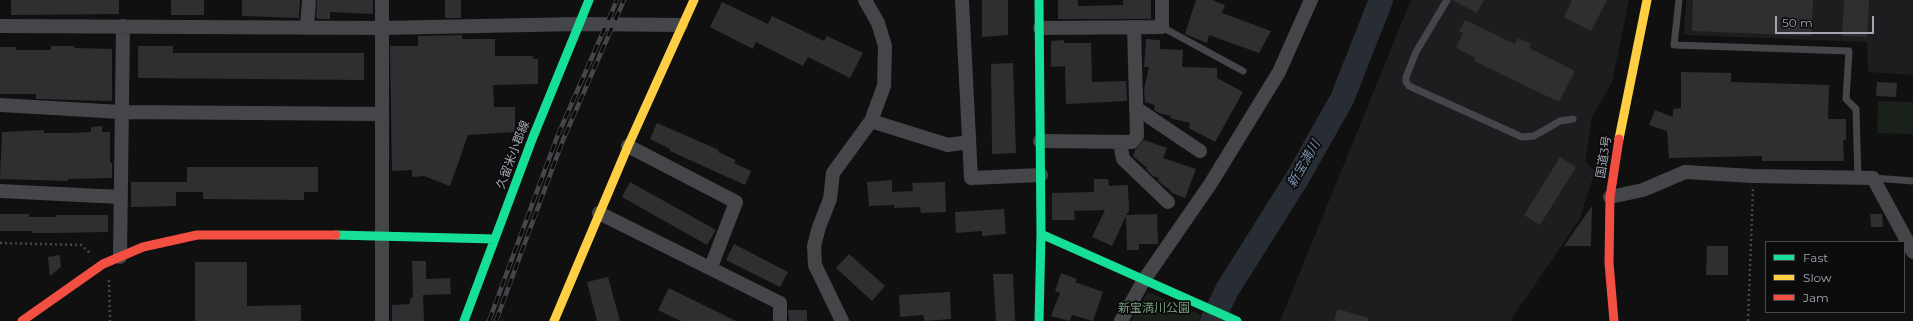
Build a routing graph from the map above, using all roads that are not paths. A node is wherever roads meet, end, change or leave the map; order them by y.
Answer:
1 (308, 0) edge
2 (382, 0) edge
3 (589, 0) edge
4 (694, 0) edge
5 (865, 0) edge
6 (962, 0) edge
7 (1039, 0) edge
8 (1162, 0) edge
9 (1311, 0) edge
10 (1447, 0) edge
11 (1647, 0) edge
12 (1679, 0) edge
13 (579, 24) junction
14 (682, 25) junction
15 (0, 26) edge
16 (123, 26) junction
17 (1134, 27) junction
18 (1162, 27) junction
19 (307, 28) junction
20 (381, 28) junction
21 (1040, 28) junction
22 (1243, 71) dead end
23 (0, 105) edge
24 (1136, 108) junction
25 (121, 112) junction
26 (382, 114) junction
27 (1572, 119) dead end
28 (870, 121) junction
29 (1040, 141) junction
30 (969, 142) junction
31 (1120, 142) junction
32 (628, 146) junction
33 (1200, 151) dead end
34 (1041, 175) junction
35 (1858, 178) junction
36 (1873, 178) junction
37 (1913, 181) edge
38 (0, 191) edge
39 (120, 197) junction
40 (1610, 197) junction
41 (1168, 202) dead end
42 (599, 212) junction
43 (1041, 234) junction
44 (383, 235) junction
45 (494, 239) junction
46 (1913, 252) edge
47 (120, 257) junction
48 (711, 267) junction
49 (1144, 280) junction
50 (22, 321) edge
51 (382, 321) edge
52 (464, 321) edge
53 (554, 321) edge
54 (780, 321) edge
55 (842, 321) edge
56 (1039, 321) edge
57 (1121, 321) edge
58 (1237, 321) edge
59 (1614, 321) edge

1 - 19 street
2 - 20 street
3 - 13 main road, 久留米小郡線
4 - 14 main road
5 - 28 street
6 - 30 street
7 - 21 main road
8 - 18 street
9 - 49 street
10 - 27 lane
11 - 40 main road, 国道3号
12 - 35 lane
13 - 14 street
13 - 20 street
13 - 45 main road, 久留米小郡線
14 - 32 main road
15 - 16 street
16 - 19 street
16 - 25 street
17 - 18 street
17 - 21 street
17 - 24 street
18 - 22 lane
19 - 20 street
20 - 26 street
21 - 29 main road
23 - 25 street
24 - 31 street
24 - 33 street
25 - 26 street
25 - 39 street
26 - 44 street
28 - 30 street
28 - 55 street
29 - 31 street
29 - 34 main road
30 - 34 street
31 - 41 street
32 - 42 main road
32 - 48 street
34 - 43 main road
35 - 36 street
35 - 40 street
36 - 37 lane
36 - 46 street
38 - 39 street
39 - 47 street
40 - 59 main road, 国道3号
42 - 48 street
42 - 53 main road
43 - 49 main road
43 - 56 main road
44 - 45 main road
44 - 47 main road
44 - 51 street
45 - 52 main road, 久留米小郡線
47 - 50 main road
48 - 54 street
49 - 57 street
49 - 58 main road

